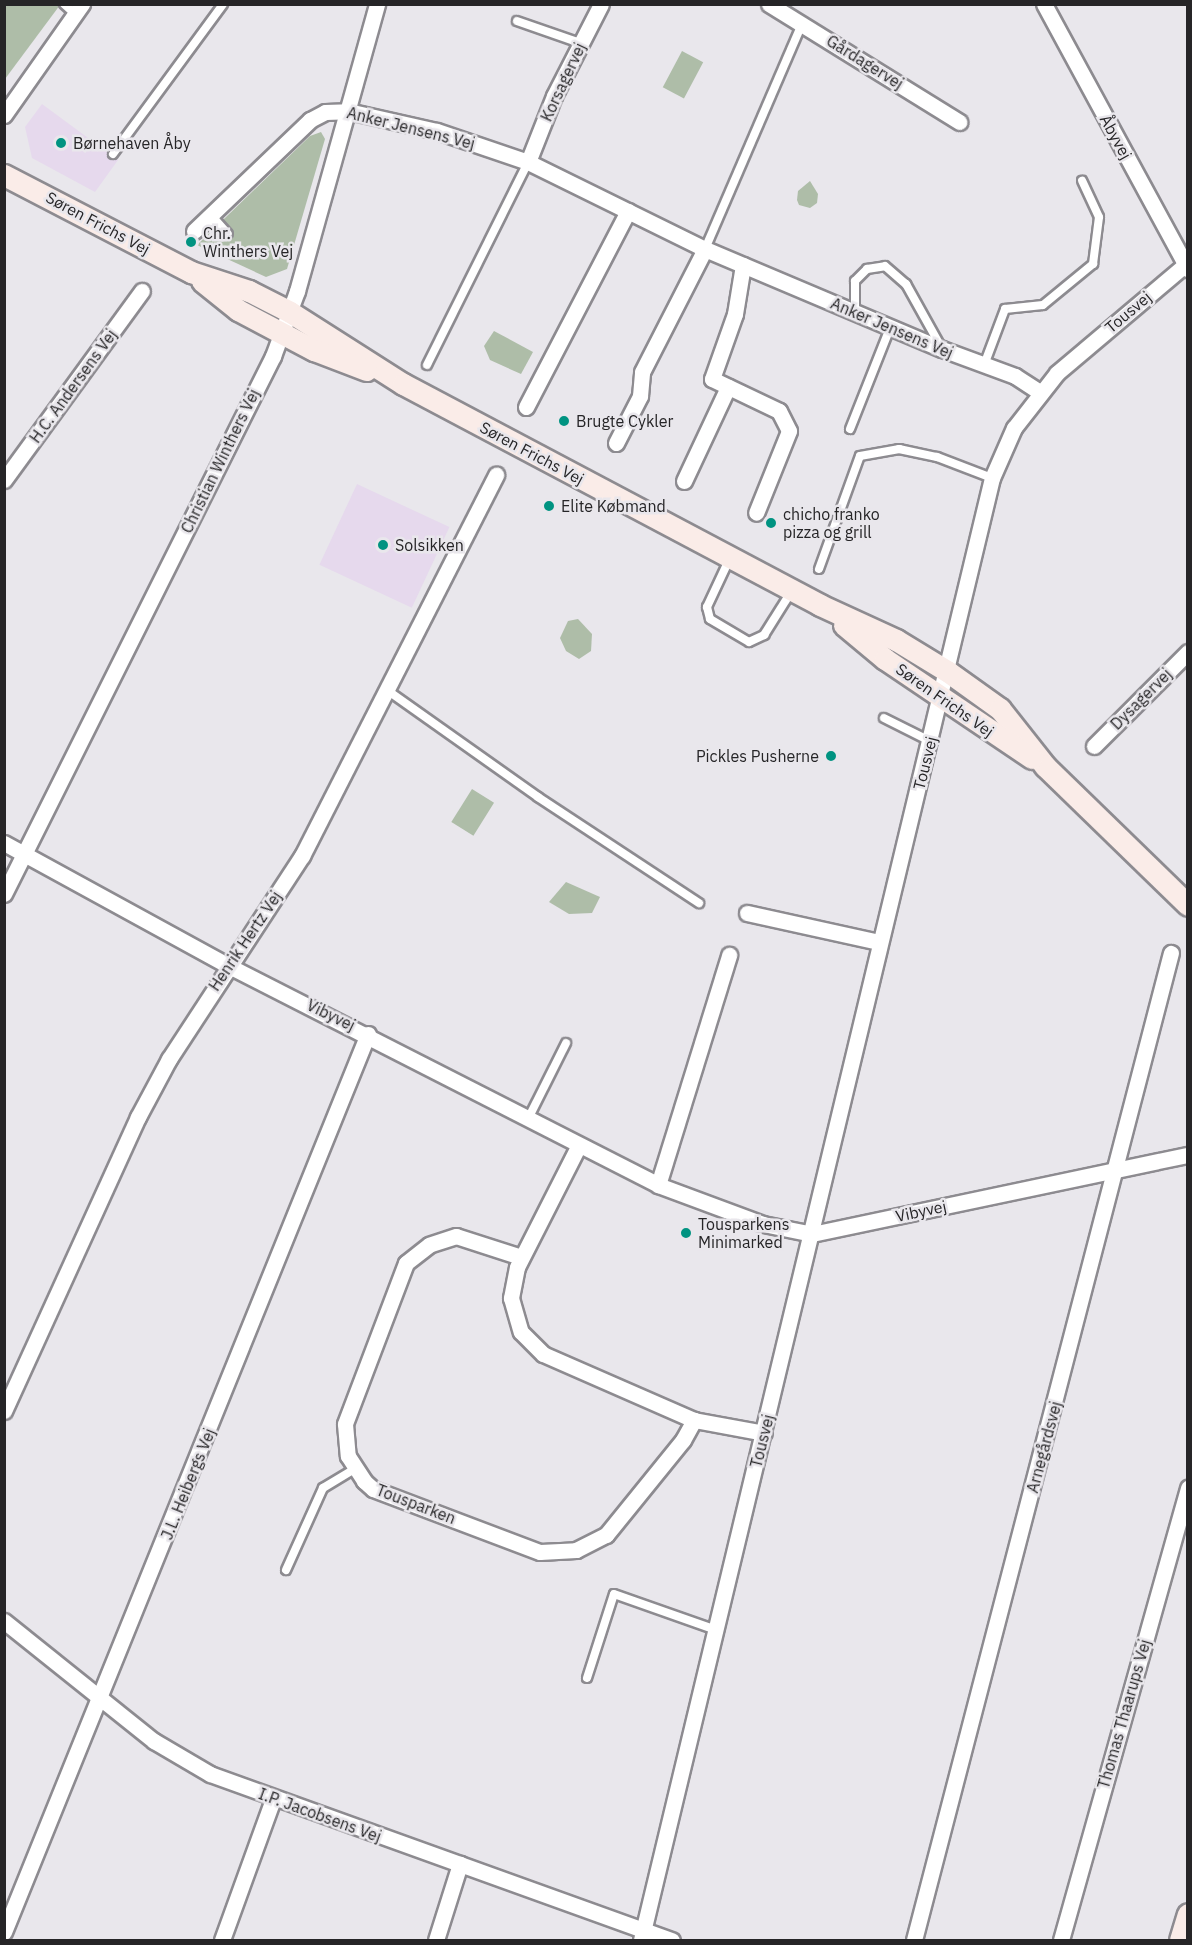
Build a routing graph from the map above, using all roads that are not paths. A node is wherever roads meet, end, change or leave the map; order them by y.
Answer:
1 (223, 4) edge
2 (377, 4) edge
3 (601, 4) edge
4 (770, 4) edge
5 (1044, 4) edge
6 (74, 8) edge
7 (517, 21) dead end
8 (803, 23) junction
9 (580, 44) junction
10 (348, 111) junction
11 (4, 115) edge
12 (959, 122) dead end
13 (113, 154) dead end
14 (528, 162) junction
15 (4, 175) edge
16 (1082, 181) dead end
17 (628, 212) junction
18 (211, 215) junction
19 (194, 231) dead end
20 (228, 234) dead end
21 (705, 249) junction
22 (743, 265) junction
23 (1186, 267) edge
24 (191, 272) junction
25 (142, 291) dead end
26 (290, 312) junction
27 (855, 312) junction
28 (890, 328) junction
29 (282, 333) junction
30 (942, 349) junction
31 (427, 365) dead end
32 (984, 365) junction
33 (403, 384) junction
34 (728, 387) junction
35 (1040, 392) junction
36 (526, 407) dead end
37 (850, 429) dead end
38 (616, 443) dead end
39 (496, 476) dead end
40 (992, 478) junction
41 (4, 480) edge
42 (684, 481) dead end
43 (756, 513) dead end
44 (730, 558) junction
45 (819, 569) dead end
46 (792, 591) junction
47 (820, 605) junction
48 (1188, 652) edge
49 (947, 671) junction
50 (387, 690) junction
51 (941, 696) junction
52 (884, 718) dead end
53 (930, 741) junction
54 (1094, 746) dead end
55 (1045, 766) junction
56 (4, 843) edge
57 (24, 855) junction
58 (4, 894) edge
59 (699, 903) dead end
60 (1188, 905) edge
61 (747, 913) dead end
62 (879, 942) junction
63 (1171, 953) dead end
64 (729, 955) dead end
65 (229, 966) junction
66 (368, 1034) junction
67 (567, 1043) dead end
68 (528, 1119) junction
69 (579, 1145) junction
70 (1188, 1155) edge
71 (1116, 1171) junction
72 (658, 1185) junction
73 (812, 1234) junction
74 (521, 1257) junction
75 (4, 1411) edge
76 (694, 1420) junction
77 (764, 1433) junction
78 (355, 1469) junction
79 (1188, 1486) edge
80 (286, 1570) dead end
81 (4, 1621) edge
82 (717, 1630) junction
83 (588, 1678) dead end
84 (102, 1700) junction
85 (273, 1799) junction
86 (460, 1864) junction
87 (1188, 1914) edge
88 (4, 1932) edge
89 (643, 1935) edge
90 (222, 1941) edge
91 (436, 1941) edge
92 (672, 1941) edge
93 (914, 1941) edge
94 (1061, 1941) edge
95 (1180, 1941) edge

1 - 13 lane
2 - 10 street, Christian Winthers Vej
3 - 9 street, Korsagervej
4 - 8 street, Gårdagervej
5 - 23 street, Åbyvej
6 - 11 street
7 - 9 lane
8 - 12 street, Gårdagervej
8 - 21 lane
9 - 14 street, Korsagervej
10 - 14 street, Anker Jensens Vej
10 - 18 street, Anker Jensens Vej
10 - 26 street, Christian Winthers Vej
14 - 17 street, Anker Jensens Vej
14 - 31 lane
15 - 24 street, Søren Frichs Vej
16 - 32 lane
17 - 21 street, Anker Jensens Vej
17 - 36 street
18 - 19 street, Anker Jensens Vej
18 - 20 lane
21 - 22 street, Anker Jensens Vej
21 - 38 street
22 - 27 street, Anker Jensens Vej
22 - 34 street
23 - 35 street, Tousvej
24 - 26 street, Søren Frichs Vej
24 - 29 street, Søren Frichs Vej
25 - 41 street, H.C. Andersens Vej
26 - 29 street, Christian Winthers Vej
26 - 33 street, Søren Frichs Vej
27 - 28 street, Anker Jensens Vej
27 - 30 lane
28 - 30 street, Anker Jensens Vej
28 - 37 lane
29 - 33 street, Søren Frichs Vej
29 - 57 street, Christian Winthers Vej
30 - 32 street, Anker Jensens Vej
32 - 35 street, Anker Jensens Vej
33 - 44 street, Søren Frichs Vej
34 - 42 street
34 - 43 street
35 - 40 street, Tousvej
39 - 50 street, Henrik Hertz Vej
40 - 45 lane
40 - 49 street, Tousvej
44 - 46 street, Søren Frichs Vej
44 - 46 lane
46 - 47 street, Søren Frichs Vej
47 - 49 street, Søren Frichs Vej
47 - 51 street, Søren Frichs Vej
48 - 54 street, Dysagervej
49 - 51 street, Tousvej
49 - 55 street, Søren Frichs Vej
50 - 59 lane
50 - 65 street, Henrik Hertz Vej
51 - 53 street, Tousvej
51 - 55 street, Søren Frichs Vej
52 - 53 lane
53 - 62 street, Tousvej
55 - 60 street, Søren Frichs Vej
56 - 57 street, Vibyvej
57 - 58 street, Christian Winthers Vej
57 - 65 street, Vibyvej
61 - 62 street
62 - 73 street, Tousvej
63 - 71 street, Arnegårdsvej
64 - 72 street
65 - 66 street, Vibyvej
65 - 75 street, Henrik Hertz Vej
66 - 68 street, Vibyvej
66 - 84 street, J.L. Heibergs Vej
67 - 68 lane
68 - 69 street, Vibyvej
69 - 72 street, Vibyvej
69 - 74 street
70 - 71 street, Vibyvej
71 - 73 street, Vibyvej
71 - 93 street, Arnegårdsvej
72 - 73 street, Vibyvej
73 - 77 street, Tousvej
74 - 76 street
74 - 78 street, Tousparken
76 - 77 street
76 - 78 street, Tousparken
77 - 82 street, Tousvej
78 - 80 lane
79 - 94 street, Thomas Thaarups Vej
81 - 84 street, I.P. Jacobsens Vej
82 - 83 lane
82 - 89 street, Tousvej
84 - 85 street, I.P. Jacobsens Vej
84 - 88 street, J.L. Heibergs Vej
85 - 86 street, I.P. Jacobsens Vej
85 - 90 street
86 - 89 street, I.P. Jacobsens Vej
86 - 91 street
87 - 95 street
89 - 92 street, I.P. Jacobsens Vej

